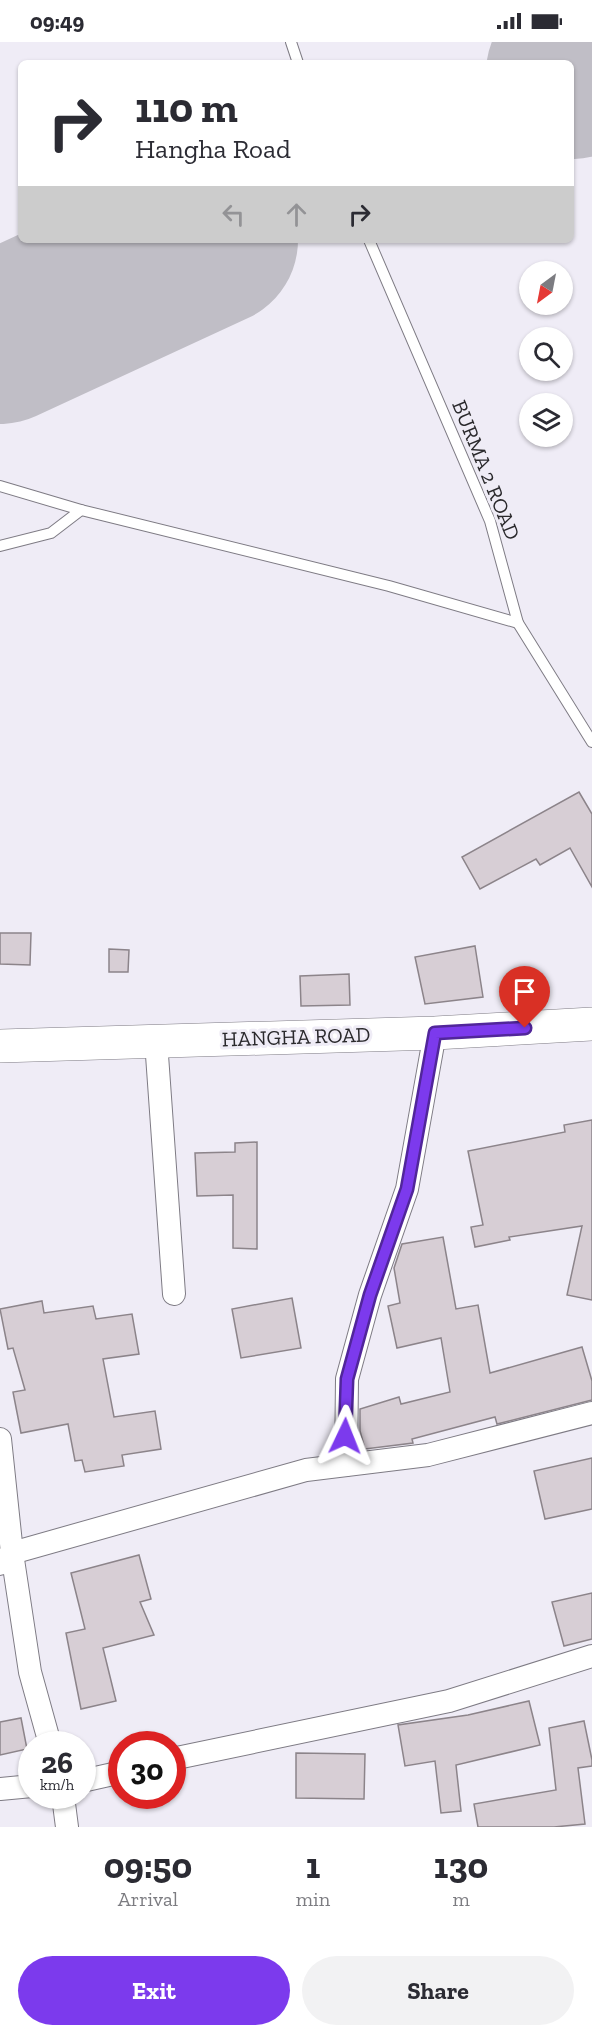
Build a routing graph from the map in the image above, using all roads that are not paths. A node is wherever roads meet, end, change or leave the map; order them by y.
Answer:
1 (291, 42) edge
2 (297, 60) edge
3 (370, 243) edge
4 (0, 486) edge
5 (81, 510) junction
6 (0, 546) edge
7 (518, 623) junction
8 (592, 742) edge
9 (592, 1024) edge
10 (435, 1033) junction
11 (156, 1041) junction
12 (0, 1046) edge
13 (174, 1294) dead end
14 (592, 1413) edge
15 (0, 1438) edge
16 (346, 1465) junction
17 (6, 1559) edge
18 (592, 1656) edge
19 (46, 1731) edge
20 (186, 1756) edge
21 (18, 1787) edge
22 (0, 1789) edge
23 (65, 1809) edge
24 (67, 1827) edge

1 - 2 lane
3 - 7 lane, BURMA 2 ROAD
4 - 5 lane
5 - 6 lane
5 - 7 lane
7 - 8 lane, BURMA 2 ROAD
9 - 10 highway, HANGHA ROAD
10 - 11 highway, HANGHA ROAD
10 - 16 street
11 - 12 highway, HANGHA ROAD
11 - 13 street
14 - 16 street
15 - 17 street
16 - 17 street
17 - 19 street
18 - 20 street
21 - 22 street
23 - 24 street

